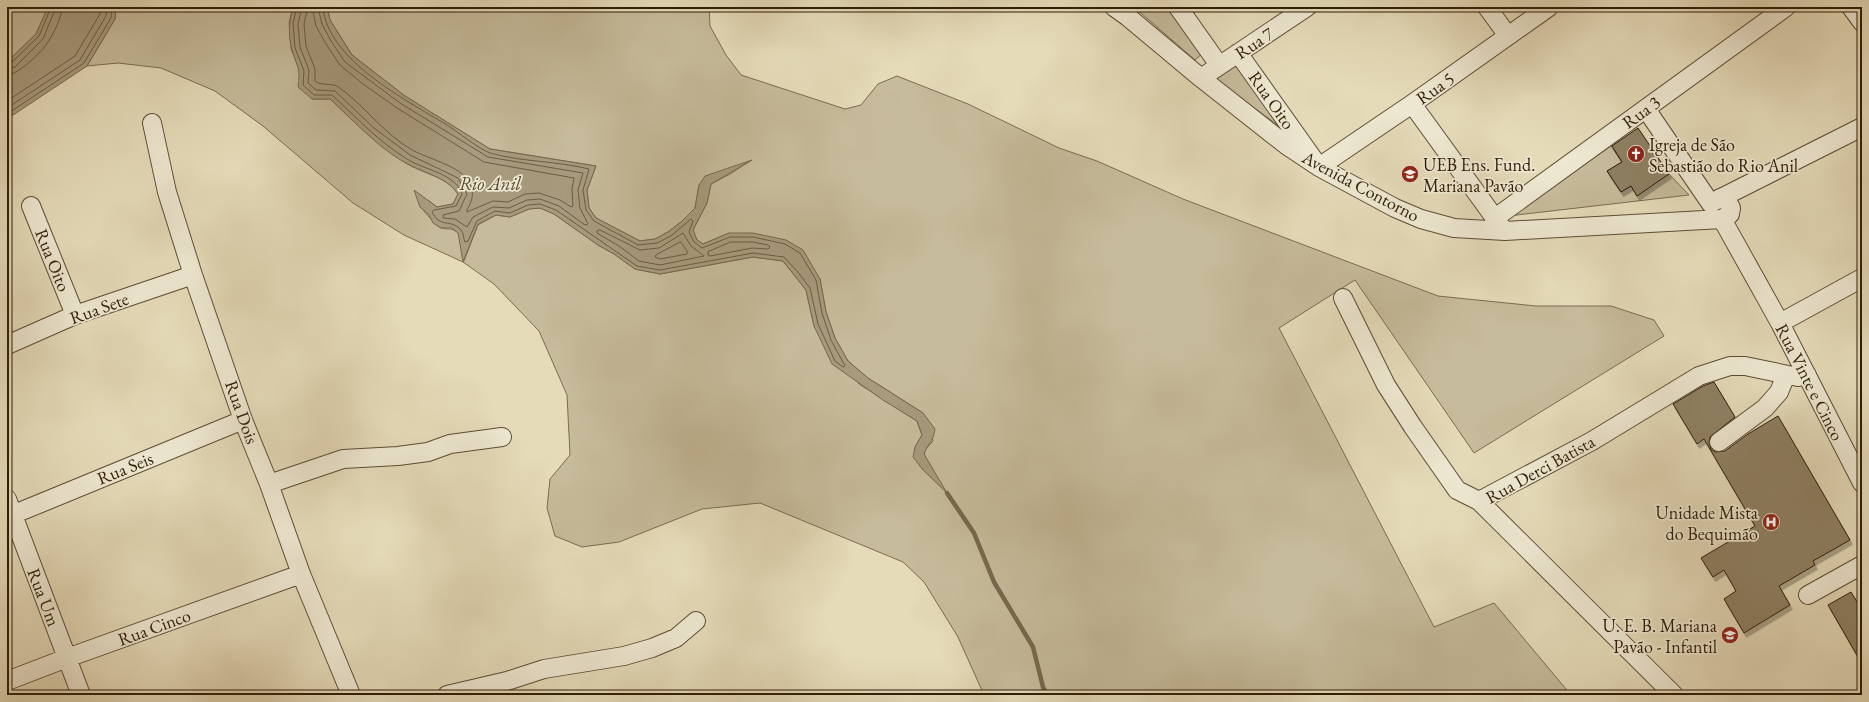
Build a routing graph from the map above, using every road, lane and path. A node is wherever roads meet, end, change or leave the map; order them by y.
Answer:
1 (1114, 7) edge
2 (1178, 7) edge
3 (1307, 7) edge
4 (1487, 7) edge
5 (1549, 7) edge
6 (1786, 7) edge
7 (1851, 7) edge
8 (1862, 22) edge
9 (1508, 36) junction
10 (1238, 53) junction
11 (1219, 65) junction
12 (1201, 78) junction
13 (1412, 104) junction
14 (1646, 109) junction
15 (152, 123) dead end
16 (1862, 127) edge
17 (1862, 138) edge
18 (1320, 167) junction
19 (31, 206) dead end
20 (1720, 210) junction
21 (1500, 225) junction
22 (193, 275) junction
23 (1862, 278) edge
24 (1343, 298) dead end
25 (75, 315) junction
26 (1780, 323) junction
27 (7, 345) edge
28 (1786, 375) junction
29 (1807, 375) junction
30 (243, 420) junction
31 (502, 437) dead end
32 (1718, 442) dead end
33 (1860, 474) edge
34 (269, 484) junction
35 (1479, 501) junction
36 (9, 510) edge
37 (1862, 565) edge
38 (301, 574) junction
39 (1808, 595) dead end
40 (696, 621) dead end
41 (67, 658) junction
42 (7, 681) edge
43 (510, 688) edge
44 (81, 695) edge
45 (351, 695) edge
46 (447, 695) edge
47 (1674, 695) edge

1 - 12 street, Avenida Contorno
2 - 11 street
3 - 10 street, Rua 7
4 - 9 street
5 - 9 street, Rua 5
6 - 14 street, Rua 3
7 - 8 street
9 - 13 street, Rua 5
10 - 11 street, Rua 7
10 - 18 street, Rua Oito
11 - 12 street, Rua 7
12 - 18 street, Avenida Contorno
13 - 18 street, Rua 5
13 - 21 street
14 - 20 street
14 - 21 street, Rua 3
15 - 22 street, Rua Dois
16 - 20 street, Avenida Contorno
17 - 20 street
18 - 21 street, Avenida Contorno
19 - 25 street, Rua Oito
20 - 21 street, Avenida Contorno
20 - 26 street, Rua Vinte e Cinco
22 - 25 street, Rua Sete
22 - 30 street, Rua Dois
23 - 26 street
24 - 35 street
25 - 27 street, Rua Sete
26 - 29 street, Rua Vinte e Cinco
28 - 29 street, Rua Derci Batista
28 - 32 street
28 - 35 street, Rua Derci Batista
29 - 33 street, Rua Vinte e Cinco
30 - 34 street, Rua Dois
30 - 36 street, Rua Seis
31 - 34 street
34 - 38 street, Rua Dois
35 - 47 street, Rua Derci Batista
36 - 41 street, Rua Um
37 - 39 street
38 - 41 street, Rua Cinco
38 - 45 street, Rua Dois
40 - 43 street
41 - 42 street, Rua Cinco
41 - 44 street, Rua Um
43 - 46 street

